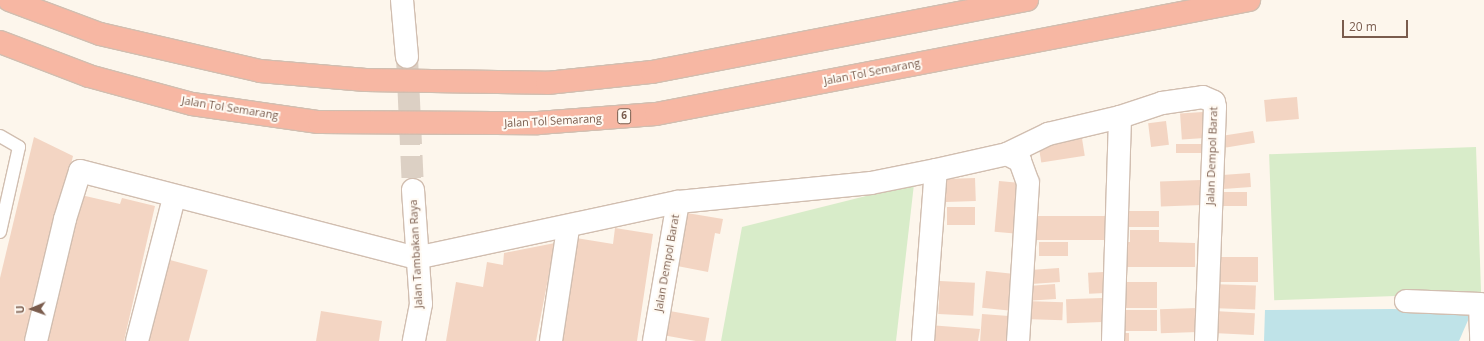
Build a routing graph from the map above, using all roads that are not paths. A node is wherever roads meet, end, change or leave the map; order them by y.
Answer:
1 (9, 0) edge
2 (1027, 0) edge
3 (1249, 0) edge
4 (402, 5) edge
5 (0, 42) edge
6 (407, 57) tunnel mouth
7 (1120, 117) junction
8 (5, 137) edge
9 (1007, 154) junction
10 (936, 170) junction
11 (413, 190) tunnel mouth
12 (174, 198) junction
13 (678, 202) junction
14 (568, 228) junction
15 (0, 232) edge
16 (416, 252) junction
17 (1406, 301) dead end
18 (36, 341) edge
19 (137, 341) edge
20 (414, 341) edge
21 (551, 341) edge
22 (654, 341) edge
23 (923, 341) edge
24 (1018, 341) edge
25 (1113, 341) edge
26 (1206, 341) edge
27 (1481, 341) edge

1 - 2 highway
3 - 5 highway, Jalan Tol Semarang / 6
4 - 6 street
7 - 9 street
7 - 25 street
7 - 26 street, Jalan Dempol Barat
8 - 15 lane
9 - 10 street
9 - 24 street
10 - 13 street
10 - 23 street
11 - 16 street, Jalan Tambakan Raya
12 - 16 street
12 - 18 street
12 - 19 street
13 - 14 street, Jalan Dempol Barat
13 - 22 street, Jalan Dempol Barat
14 - 16 street, Jalan Dempol Barat
14 - 21 street
16 - 20 street, Jalan Tambakan Raya
17 - 27 street

